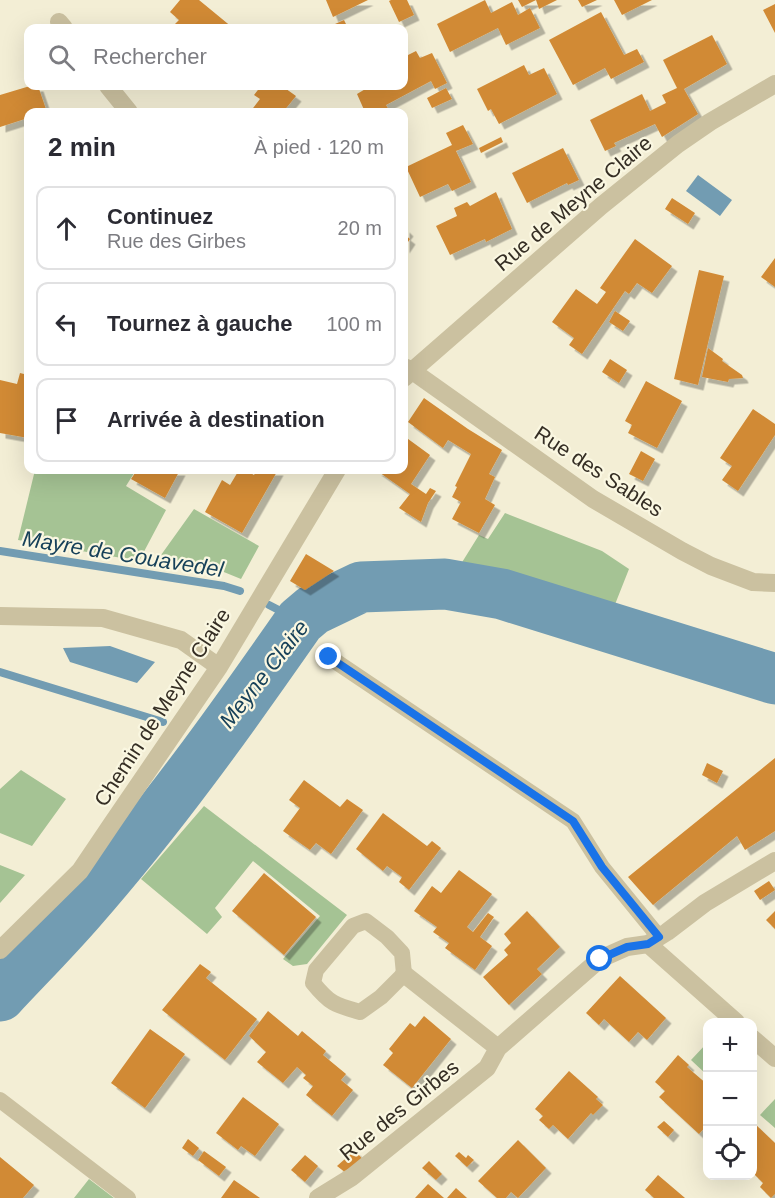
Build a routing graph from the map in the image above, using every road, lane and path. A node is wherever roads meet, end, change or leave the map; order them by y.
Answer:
1 (775, 84) edge
2 (111, 90) edge
3 (126, 108) edge
4 (408, 370) edge
5 (408, 373) edge
6 (334, 474) edge
7 (775, 583) edge
8 (0, 616) edge
9 (329, 657) dead end
10 (219, 667) junction
11 (775, 861) edge
12 (654, 940) junction
13 (0, 950) edge
14 (404, 974) junction
15 (731, 1018) edge
16 (757, 1042) edge
17 (498, 1048) junction
18 (775, 1058) edge
19 (0, 1100) edge
20 (128, 1198) edge
21 (318, 1198) edge

1 - 4 street, Rue de Meyne Claire
2 - 3 street
5 - 7 street, Rue des Sables
6 - 10 street, Chemin de Meyne Claire
8 - 10 street
9 - 12 lane
10 - 13 street, Chemin de Meyne Claire
11 - 12 street
12 - 15 street
12 - 17 street, Rue des Girbes
14 - 14 lane
14 - 17 street
16 - 18 street
17 - 21 street, Rue des Girbes
19 - 20 lane

